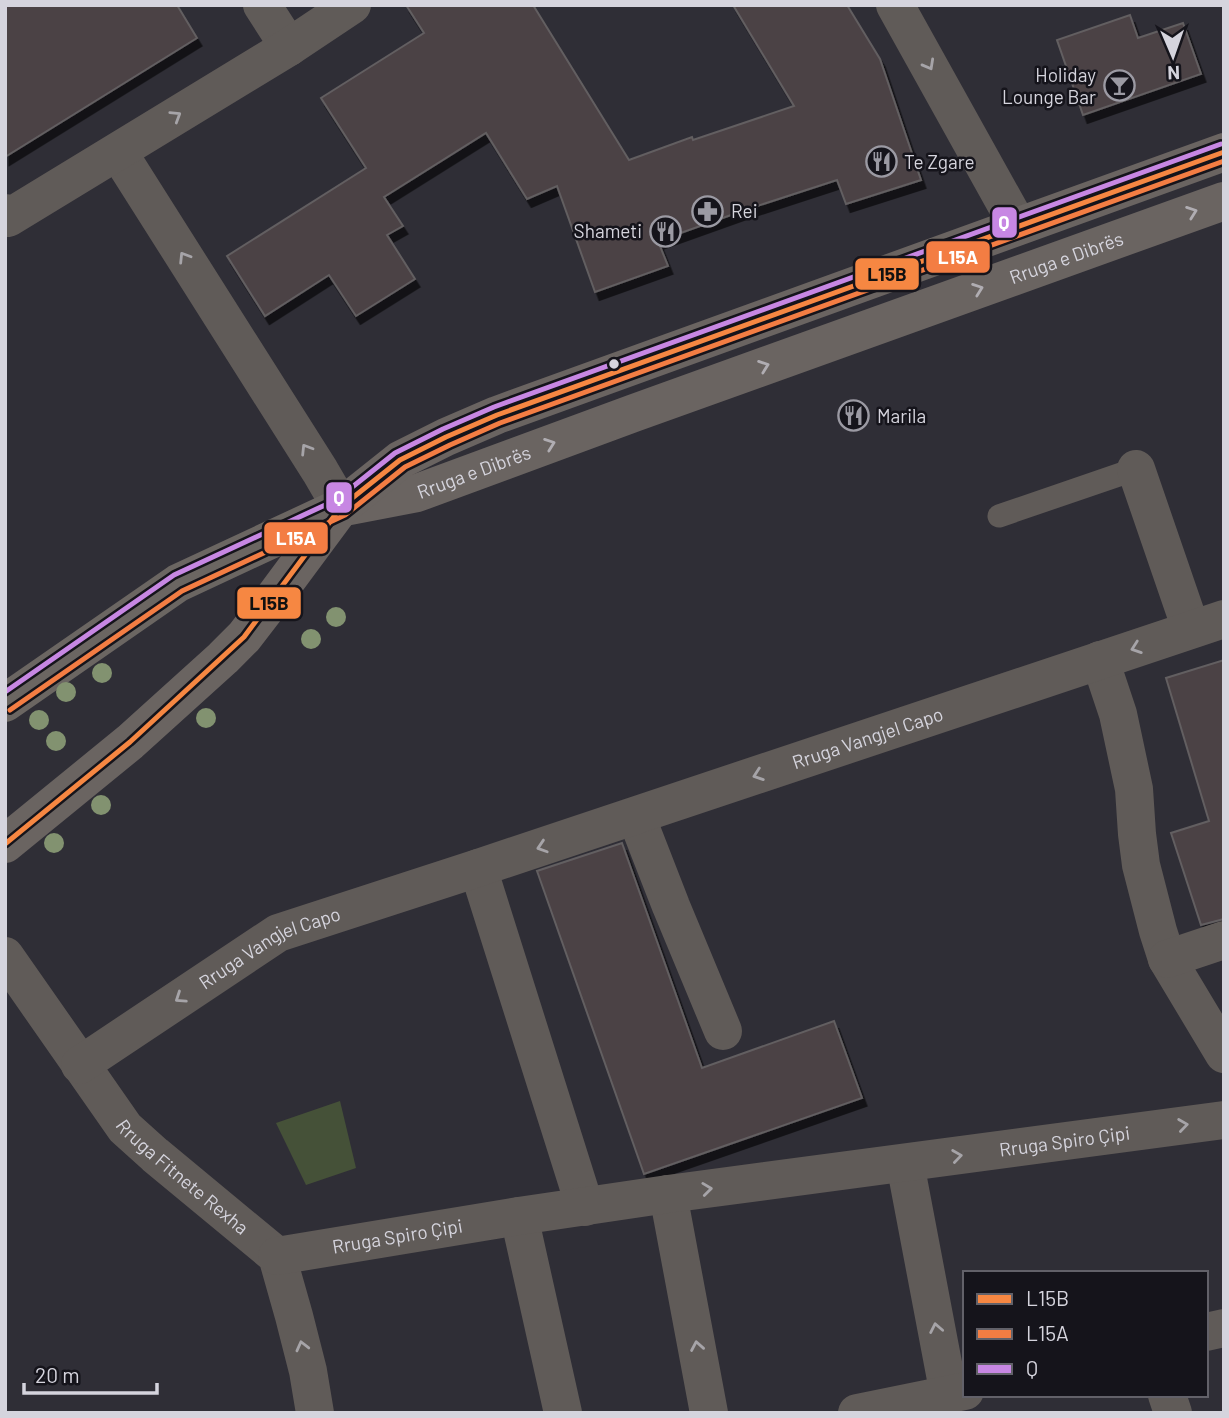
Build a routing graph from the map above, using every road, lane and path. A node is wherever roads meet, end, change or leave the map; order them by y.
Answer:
1 (262, 5) edge
2 (352, 5) edge
3 (895, 5) edge
4 (289, 47) junction
5 (118, 152) junction
6 (1224, 152) edge
7 (1224, 201) edge
8 (5, 213) edge
9 (1018, 226) junction
10 (1136, 469) joint
11 (341, 507) junction
12 (999, 516) dead end
13 (1208, 624) edge
14 (1100, 660) junction
15 (5, 703) edge
16 (636, 816) junction
17 (5, 844) edge
18 (478, 869) junction
19 (1224, 940) edge
20 (5, 956) edge
21 (1167, 959) junction
22 (723, 1031) dead end
23 (1224, 1054) edge
24 (80, 1065) junction
25 (1224, 1120) edge
26 (905, 1163) junction
27 (668, 1194) junction
28 (585, 1207) junction
29 (519, 1216) junction
30 (277, 1256) junction
31 (957, 1393) edge
32 (315, 1413) edge
33 (563, 1413) edge
34 (709, 1413) edge
35 (857, 1413) edge

1 - 4 street
2 - 4 street
3 -> 9 street
5 -> 4 street
5 - 8 street
11 -> 5 street
6 - 9 main road, Rruga e Dibrës
11 -> 7 main road, Rruga e Dibrës
9 - 11 main road, Rruga e Dibrës
10 - 12 lane, Rruga Vangjel Capo
10 - 13 street, Rruga Vangjel Capo
11 - 15 main road
11 - 17 main road
13 -> 14 street, Rruga Vangjel Capo
14 -> 16 street, Rruga Vangjel Capo
14 - 21 street
16 -> 18 street, Rruga Vangjel Capo
16 - 22 street
18 -> 24 street, Rruga Vangjel Capo
18 - 28 street
19 - 21 street
20 - 24 street, Rruga Fitnete Rexha
21 - 23 street
24 - 30 street, Rruga Fitnete Rexha
26 -> 25 street, Rruga Spiro Çipi
27 -> 26 street, Rruga Spiro Çipi
31 -> 26 street
27 - 28 street, Rruga Spiro Çipi
34 -> 27 street
28 - 29 street, Rruga Spiro Çipi
29 - 30 street, Rruga Spiro Çipi
29 - 33 street
32 -> 30 street
31 - 35 street

